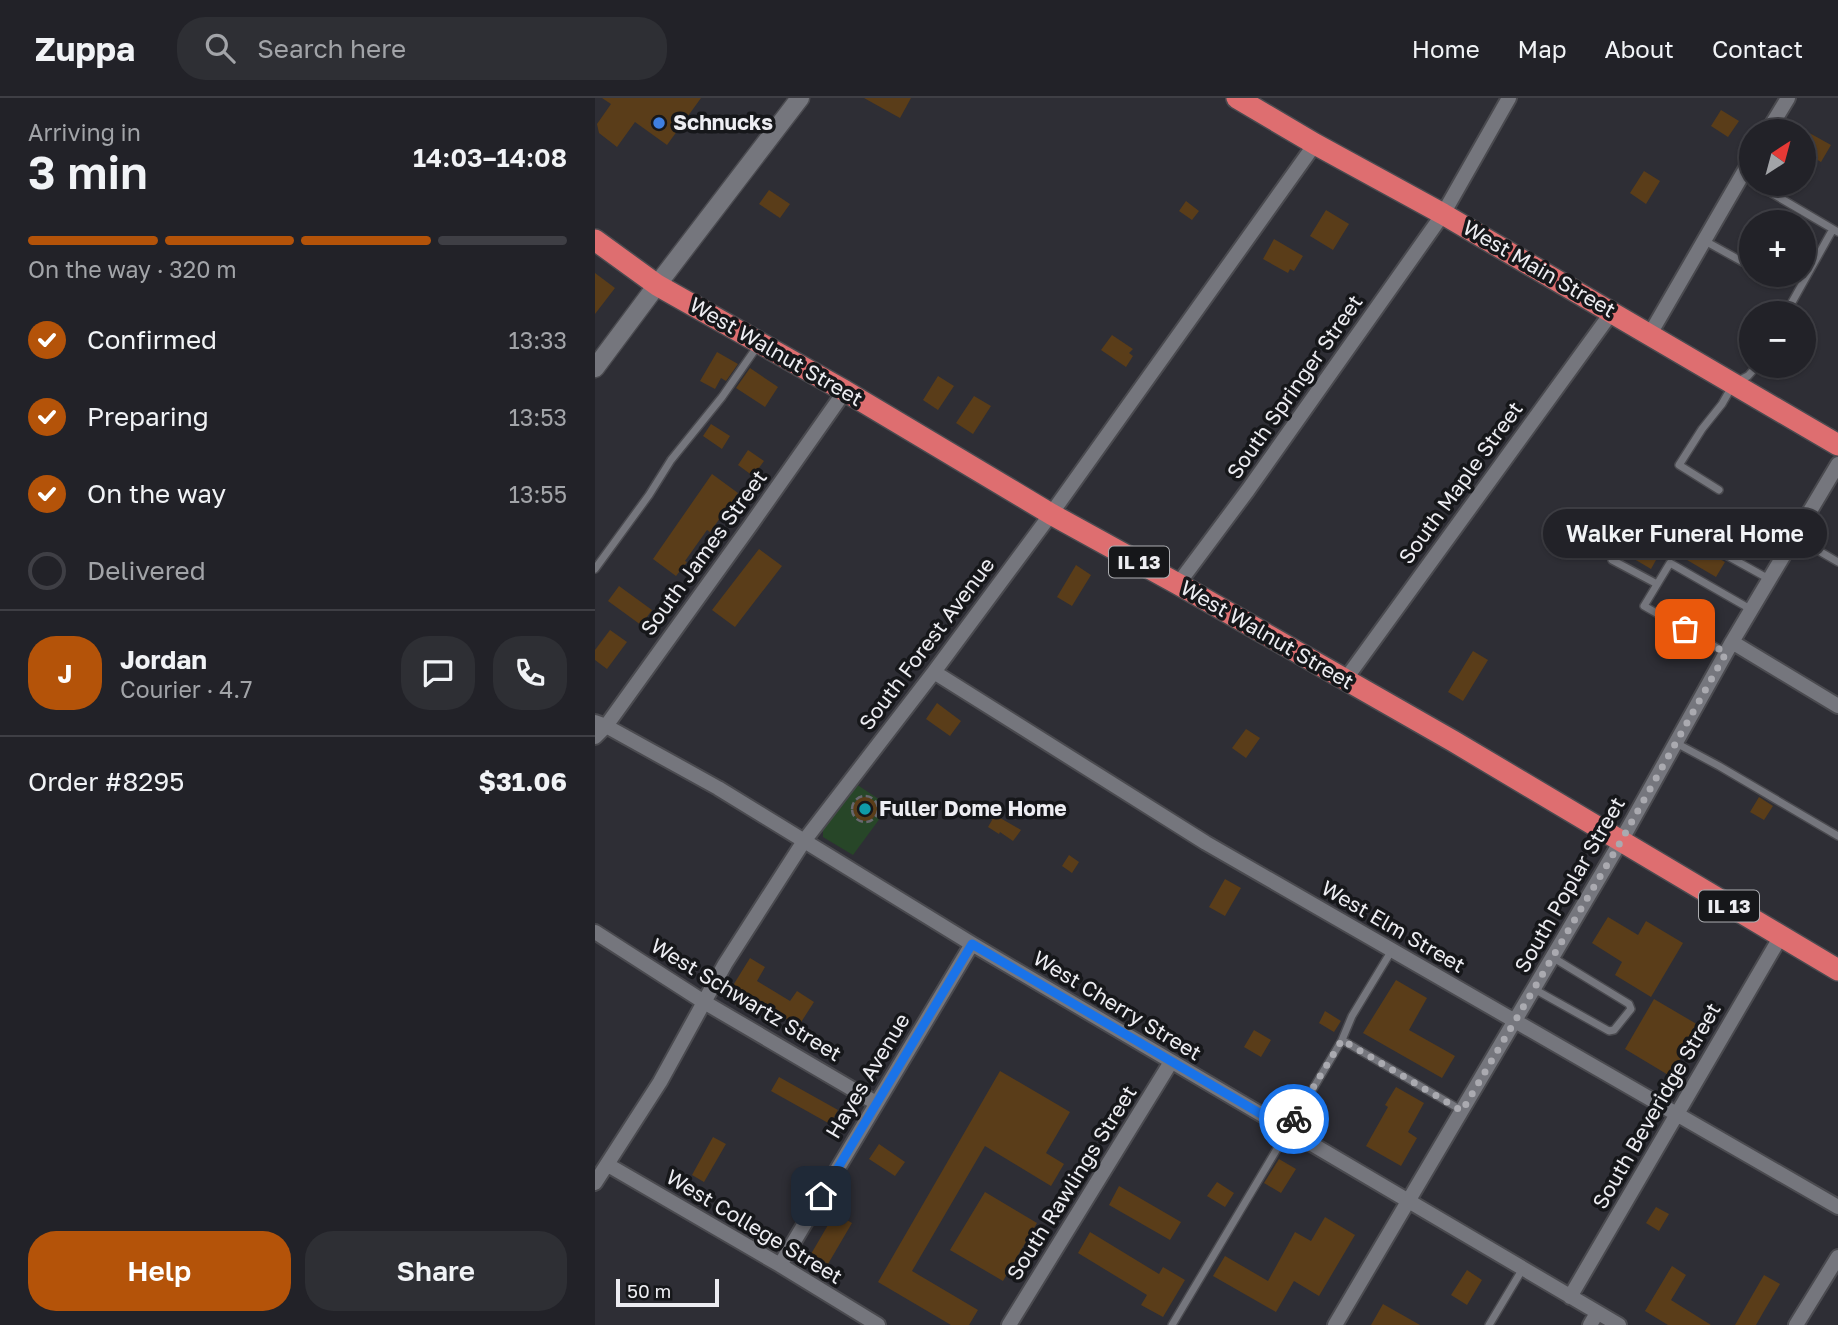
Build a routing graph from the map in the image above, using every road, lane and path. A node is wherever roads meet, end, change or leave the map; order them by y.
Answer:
1 (800, 98) edge
2 (1237, 98) edge
3 (1509, 98) edge
4 (1787, 98) edge
5 (1775, 119) edge
6 (1315, 144) junction
7 (1739, 194) edge
8 (1777, 196) edge
9 (1443, 214) junction
10 (1835, 230) edge
11 (595, 240) edge
12 (1704, 240) junction
13 (1739, 260) edge
14 (657, 285) junction
15 (1793, 301) edge
16 (1612, 312) junction
17 (1650, 334) junction
18 (760, 343) junction
19 (595, 368) edge
20 (1744, 378) edge
21 (1734, 383) junction
22 (845, 391) junction
23 (1838, 445) edge
24 (1838, 464) edge
25 (1719, 490) dead end
26 (1051, 514) junction
27 (1795, 537) junction
28 (1659, 541) dead end
29 (1612, 560) dead end
30 (1838, 562) edge
31 (595, 569) edge
32 (1770, 579) junction
33 (1178, 584) junction
34 (1657, 584) junction
35 (1752, 610) junction
36 (1729, 648) junction
37 (934, 672) junction
38 (1345, 680) junction
39 (1838, 706) edge
40 (600, 724) edge
41 (595, 737) edge
42 (1676, 743) junction
43 (871, 796) joint
44 (1838, 836) edge
45 (804, 841) junction
46 (1621, 841) junction
47 (595, 932) edge
48 (1781, 936) junction
49 (972, 944) junction
50 (1392, 950) junction
51 (1552, 957) junction
52 (1838, 970) edge
53 (1533, 989) junction
54 (704, 1002) junction
55 (1515, 1021) junction
56 (1342, 1040) junction
57 (1171, 1062) junction
58 (876, 1103) junction
59 (1462, 1111) junction
60 (1677, 1113) junction
61 (1288, 1130) junction
62 (608, 1165) junction
63 (595, 1183) edge
64 (1408, 1202) junction
65 (1838, 1207) edge
66 (1838, 1257) edge
67 (780, 1265) junction
68 (1522, 1270) junction
69 (1570, 1297) junction
70 (1593, 1319) edge
71 (878, 1325) edge
72 (1009, 1325) edge
73 (1173, 1325) edge
74 (1335, 1325) edge
75 (1489, 1325) edge
76 (1619, 1325) edge
77 (1797, 1325) edge

1 - 14 street
2 - 6 highway, West Main Street
3 - 9 street, South Springer Street
4 - 5 street
6 - 9 highway, West Main Street
6 - 26 street, South Forest Avenue
7 - 12 street
8 - 10 lane
9 - 16 highway, West Main Street
9 - 33 street, South Springer Street
10 - 15 lane
11 - 14 highway, IL 13
12 - 13 lane
12 - 17 street
14 - 18 highway, West Walnut Street / IL 13
14 - 19 street
16 - 17 highway, West Main Street
16 - 38 street, South Maple Street
17 - 21 highway, West Main Street
18 - 22 highway, West Walnut Street / IL 13
18 - 31 lane
20 - 21 lane
21 - 23 highway, West Main Street
21 - 25 lane
22 - 26 highway, West Walnut Street / IL 13
22 - 40 street, South James Street
24 - 27 street, South Poplar Street
26 - 33 highway, West Walnut Street / IL 13
26 - 37 street, South Forest Avenue
27 - 30 lane
27 - 32 street, South Poplar Street
28 - 32 lane
29 - 34 lane
32 - 35 street, South Poplar Street
33 - 38 highway, West Walnut Street / IL 13
34 - 35 lane
34 - 36 lane
35 - 36 street, South Poplar Street
36 - 39 street
36 - 42 street, South Poplar Street
37 - 45 street, South Forest Avenue
37 - 50 street, West Elm Street
38 - 46 highway, West Walnut Street / IL 13
40 - 41 street, South James Street
40 - 45 street, West Cherry Street
42 - 44 lane
42 - 46 street, South Poplar Street
43 - 43 path
45 - 49 street, West Cherry Street
45 - 54 street, South Forest Avenue
46 - 48 highway, West Walnut Street / IL 13
46 - 51 street, South Poplar Street
47 - 54 street, West Schwartz Street
48 - 52 highway, West Walnut Street / IL 13
48 - 60 street, South Beveridge Street
49 - 57 street, West Cherry Street
49 - 58 street, Hayes Avenue
50 - 55 street, West Elm Street
50 - 56 lane
51 - 53 street, South Poplar Street
51 - 53 lane
53 - 55 street, South Poplar Street
54 - 58 street, West Schwartz Street
54 - 62 street, South Forest Avenue
55 - 59 street, South Poplar Street
55 - 60 street, West Elm Street
56 - 59 lane
56 - 61 lane
57 - 61 street, West Cherry Street
57 - 72 street, South Rawlings Street
58 - 67 street, Hayes Avenue
59 - 64 street, South Poplar Street
60 - 65 street, West Elm Street
60 - 69 street, South Beveridge Street
61 - 64 street, West Cherry Street
61 - 73 lane
62 - 63 street, South Forest Avenue
62 - 67 street, West College Street
64 - 68 street, West Cherry Street
64 - 74 street, South Poplar Street
66 - 77 street
67 - 71 street, West College Street
68 - 69 street, West Cherry Street
68 - 75 lane
69 - 70 street, West Cherry Street
70 - 76 street, West Cherry Street

